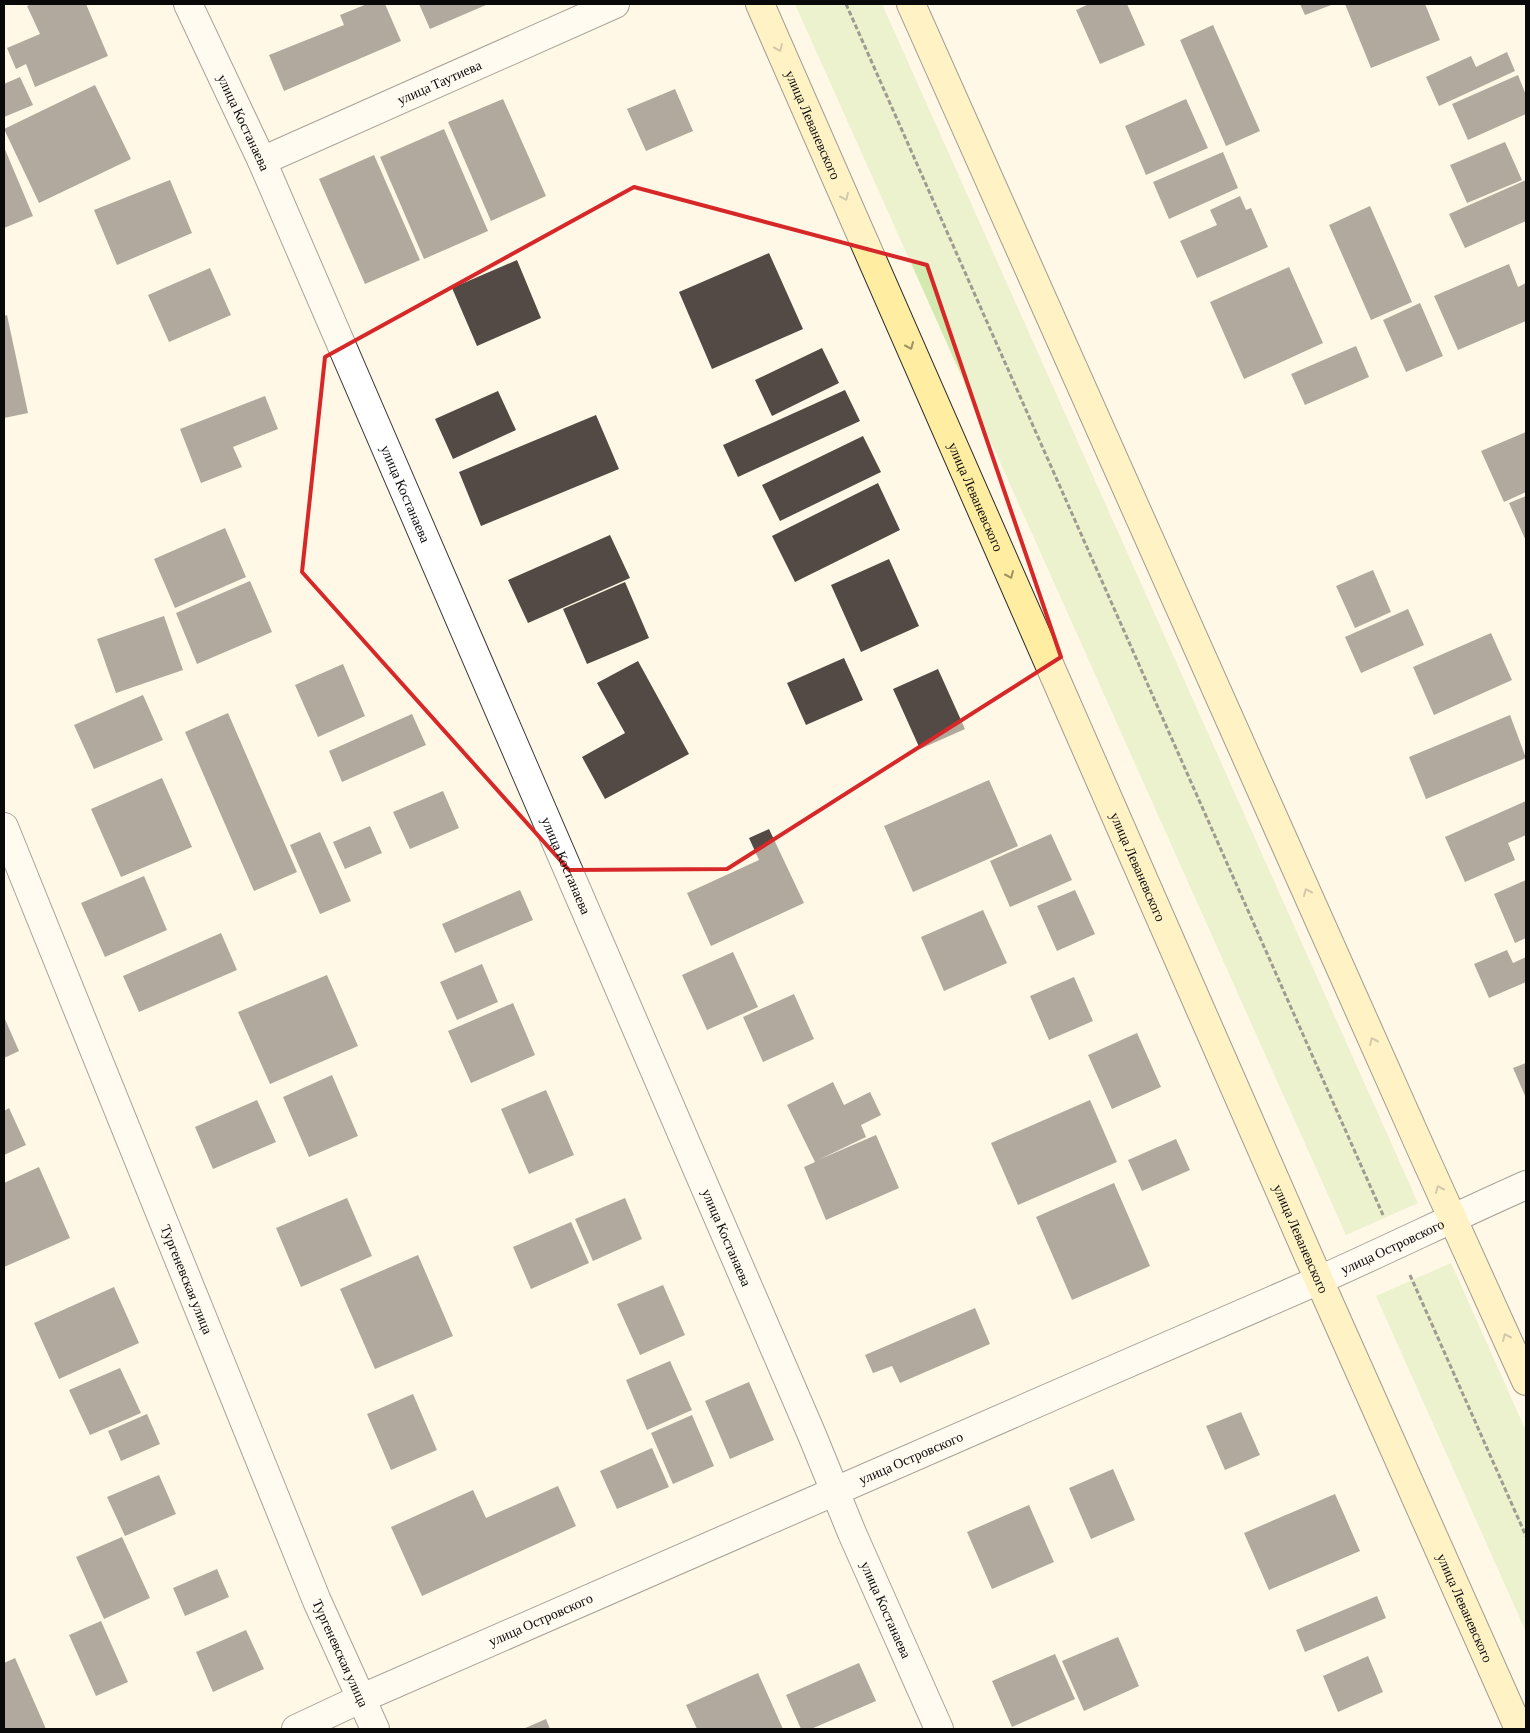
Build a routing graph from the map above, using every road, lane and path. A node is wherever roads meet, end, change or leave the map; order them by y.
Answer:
1 (188, 4) edge
2 (615, 4) edge
3 (760, 4) edge
4 (846, 4) edge
5 (911, 4) edge
6 (262, 161) junction
7 (4, 827) edge
8 (1526, 1186) edge
9 (1452, 1218) junction
10 (1396, 1244) junction
11 (1319, 1280) junction
12 (1526, 1381) edge
13 (835, 1491) junction
14 (1526, 1536) edge
15 (360, 1699) junction
16 (296, 1729) edge
17 (375, 1729) edge
18 (939, 1729) edge
19 (1519, 1729) edge

1 - 6 street, улица Костанаева
2 - 6 street, улица Таутиева
3 -> 11 street, улица Леваневского
4 - 10 path
9 -> 5 street
6 - 13 street, улица Костанаева
7 - 15 street, Тургеневская улица
8 - 9 street, улица Островского
9 - 10 street, улица Островского
12 -> 9 street
10 - 11 street, улица Островского
10 - 14 path
11 - 13 street, улица Островского
11 - 19 street, улица Леваневского
13 - 15 street, улица Островского
13 - 18 street, улица Костанаева
15 - 16 street, улица Островского
15 - 17 street, Тургеневская улица

